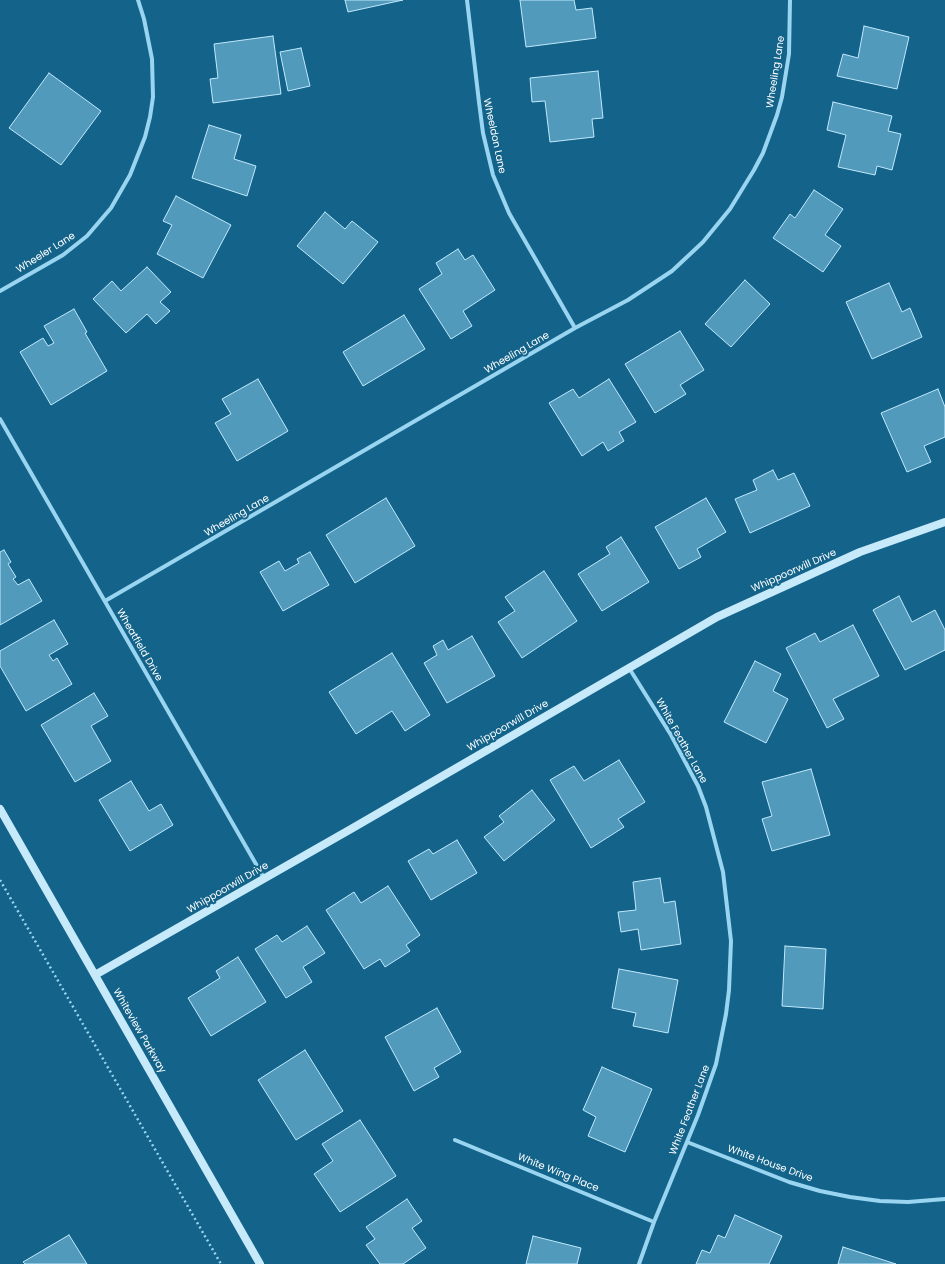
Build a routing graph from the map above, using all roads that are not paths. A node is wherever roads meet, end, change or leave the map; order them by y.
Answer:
1 (138, 0) edge
2 (467, 0) edge
3 (790, 0) edge
4 (0, 291) edge
5 (575, 328) junction
6 (0, 420) edge
7 (945, 522) edge
8 (104, 601) junction
9 (629, 667) junction
10 (0, 809) edge
11 (264, 878) junction
12 (95, 975) junction
13 (456, 1140) dead end
14 (687, 1142) junction
15 (945, 1199) edge
16 (654, 1222) junction
17 (260, 1264) edge
18 (639, 1264) edge

1 - 4 street, Wheeler Lane
2 - 5 street, Wheeldon Lane
3 - 5 street, Wheeling Lane
5 - 8 street, Wheeling Lane
6 - 8 street, Wheatfield Drive
7 - 9 street, Whippoorwill Drive
8 - 11 street, Wheatfield Drive
9 - 11 street, Whippoorwill Drive
9 - 14 street, White Feather Lane
10 - 12 street, Whiteview Parkway
11 - 12 street, Whippoorwill Drive
12 - 17 street, Whiteview Parkway
13 - 16 street, White Wing Place
14 - 15 street, White House Drive
14 - 16 street, White Feather Lane
16 - 18 street, White Feather Lane

